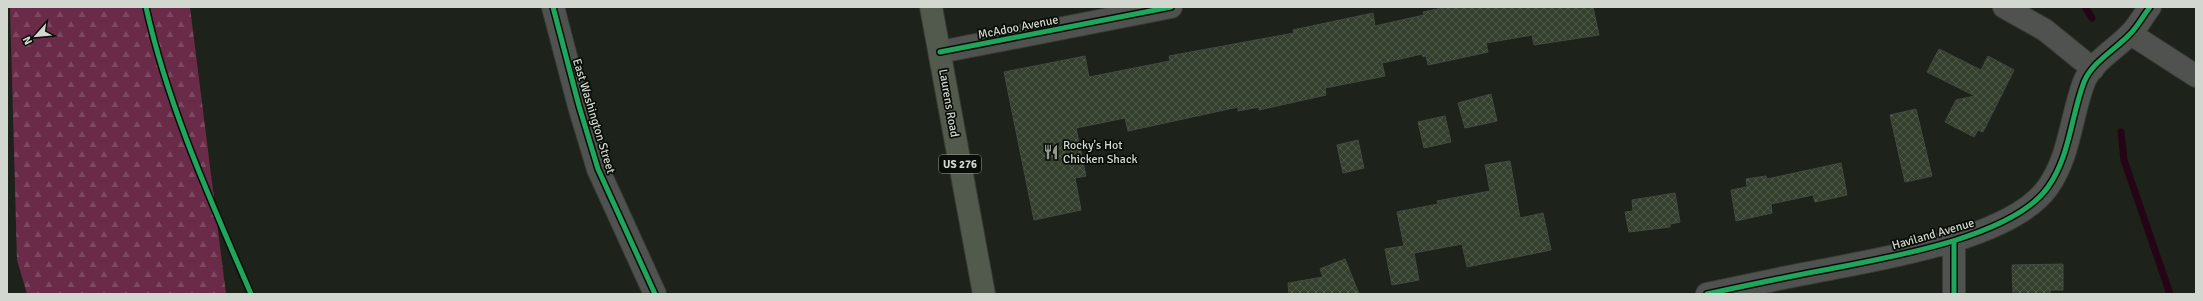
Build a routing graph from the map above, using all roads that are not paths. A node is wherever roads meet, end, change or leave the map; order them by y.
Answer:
1 (553, 7) edge
2 (931, 7) edge
3 (1171, 7) edge
4 (2004, 7) edge
5 (2150, 7) edge
6 (2131, 34) junction
7 (940, 52) junction
8 (2093, 69) junction
9 (2196, 76) edge
10 (1954, 241) junction
11 (655, 294) edge
12 (984, 294) edge
13 (1706, 294) edge
14 (1954, 294) edge

1 - 11 street, East Washington Street
2 - 7 main road, Laurens Road / US 276
3 - 7 street, McAdoo Avenue
4 - 8 street
5 - 6 street, Haviland Avenue
6 - 8 street, Haviland Avenue
6 - 9 street
7 - 12 main road, Laurens Road / US 276
8 - 10 street, Haviland Avenue
10 - 13 street, Haviland Avenue
10 - 14 street

